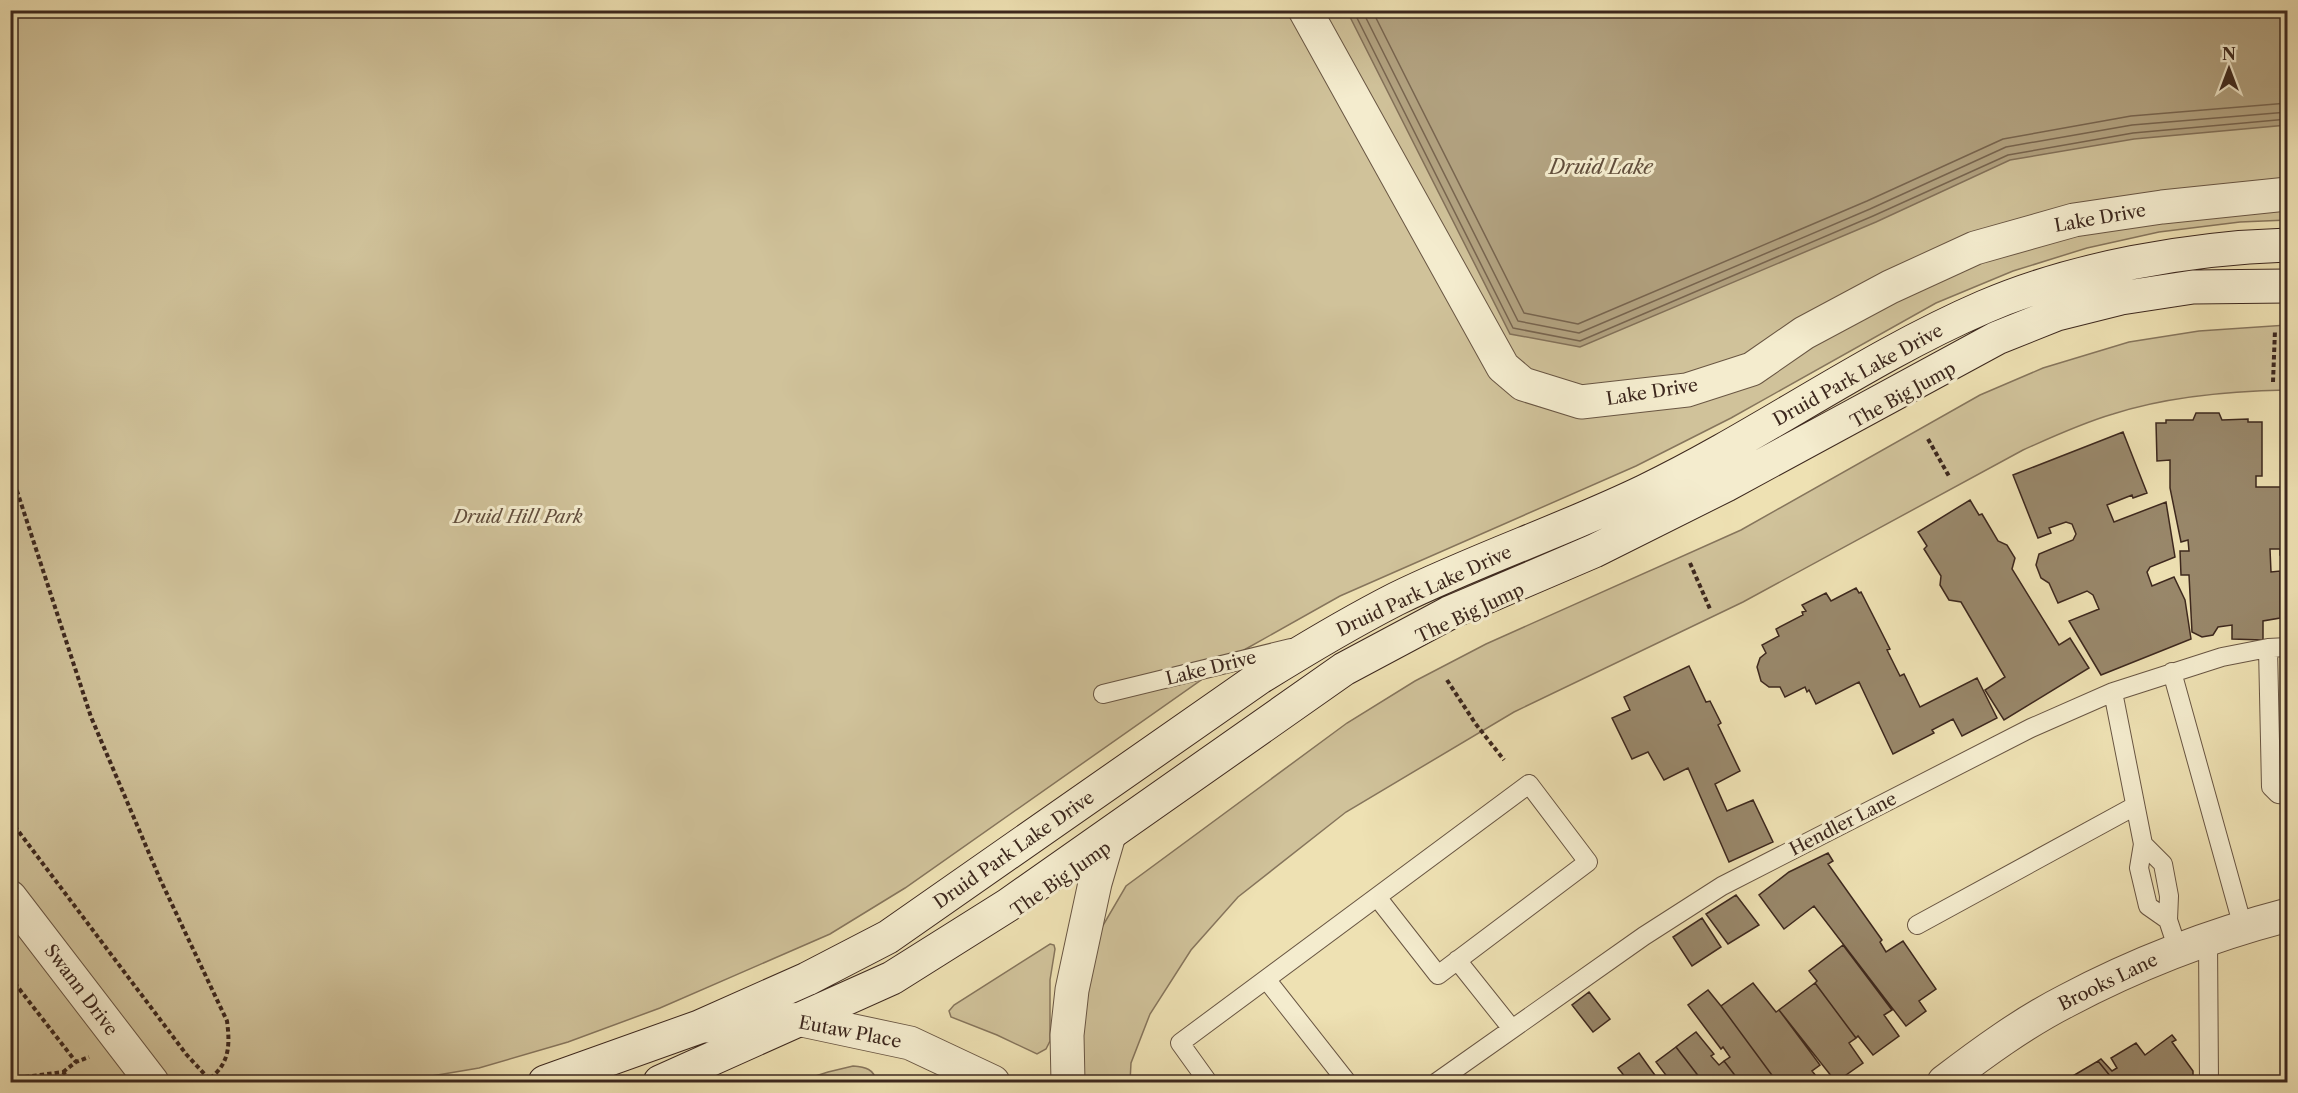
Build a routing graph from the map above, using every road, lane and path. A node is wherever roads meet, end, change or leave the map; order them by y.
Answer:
1 (1305, 10) edge
2 (2288, 194) edge
3 (2288, 245) edge
4 (2288, 286) edge
5 (2275, 330) dead end
6 (2273, 382) dead end
7 (1928, 439) dead end
8 (1950, 478) dead end
9 (10, 495) edge
10 (1690, 563) dead end
11 (1710, 609) dead end
12 (1319, 640) junction
13 (2288, 647) edge
14 (2268, 648) junction
15 (2172, 672) junction
16 (1447, 680) dead end
17 (2113, 692) junction
18 (1103, 694) dead end
19 (1504, 760) dead end
20 (2288, 795) edge
21 (2135, 806) junction
22 (10, 820) edge
23 (1109, 835) junction
24 (10, 897) edge
25 (1377, 897) junction
26 (2288, 915) edge
27 (1917, 925) dead end
28 (2243, 927) junction
29 (2185, 937) junction
30 (1457, 960) junction
31 (10, 977) edge
32 (1266, 979) junction
33 (802, 1020) junction
34 (699, 1027) junction
35 (1512, 1029) junction
36 (186, 1054) junction
37 (90, 1057) dead end
38 (178, 1057) dead end
39 (76, 1062) junction
40 (63, 1072) junction
41 (971, 1078) edge
42 (10, 1079) edge
43 (209, 1079) junction
44 (72, 1083) edge
45 (152, 1083) edge
46 (271, 1083) edge
47 (545, 1083) edge
48 (660, 1083) edge
49 (1068, 1083) edge
50 (1208, 1083) edge
51 (1347, 1083) edge
52 (1437, 1083) edge
53 (1944, 1083) edge
54 (2209, 1083) edge

1 - 2 main road, Lake Drive
3 - 12 main road, Druid Park Lake Drive
4 - 23 main road, Druid Park Lake Drive
5 - 6 path
7 - 8 path
9 - 43 path
10 - 11 path
12 - 18 lane, Lake Drive
12 - 34 main road, Druid Park Lake Drive
13 - 14 lane, Hendler Lane
14 - 15 lane, Hendler Lane
14 - 20 lane
15 - 17 lane, Hendler Lane
15 - 28 lane
16 - 19 path
17 - 21 lane
17 - 35 lane, Hendler Lane
21 - 27 lane
21 - 29 lane
22 - 36 path
23 - 33 main road, Druid Park Lake Drive
23 - 49 main road
24 - 45 main road, Swann Drive
25 - 30 lane
25 - 30 lane
25 - 32 lane
26 - 28 main road, Brooks Lane
28 - 29 main road, Brooks Lane
29 - 53 main road, Brooks Lane
29 - 54 lane
30 - 35 lane
31 - 39 path
32 - 50 lane
32 - 51 lane
33 - 34 main road, Eutaw Place
33 - 41 main road, Eutaw Place
33 - 48 main road, Druid Park Lake Drive
34 - 47 main road, Druid Park Lake Drive
35 - 52 lane, Hendler Lane
36 - 38 path
36 - 43 path
37 - 39 path
39 - 40 path
40 - 42 path
40 - 44 path
43 - 46 path

